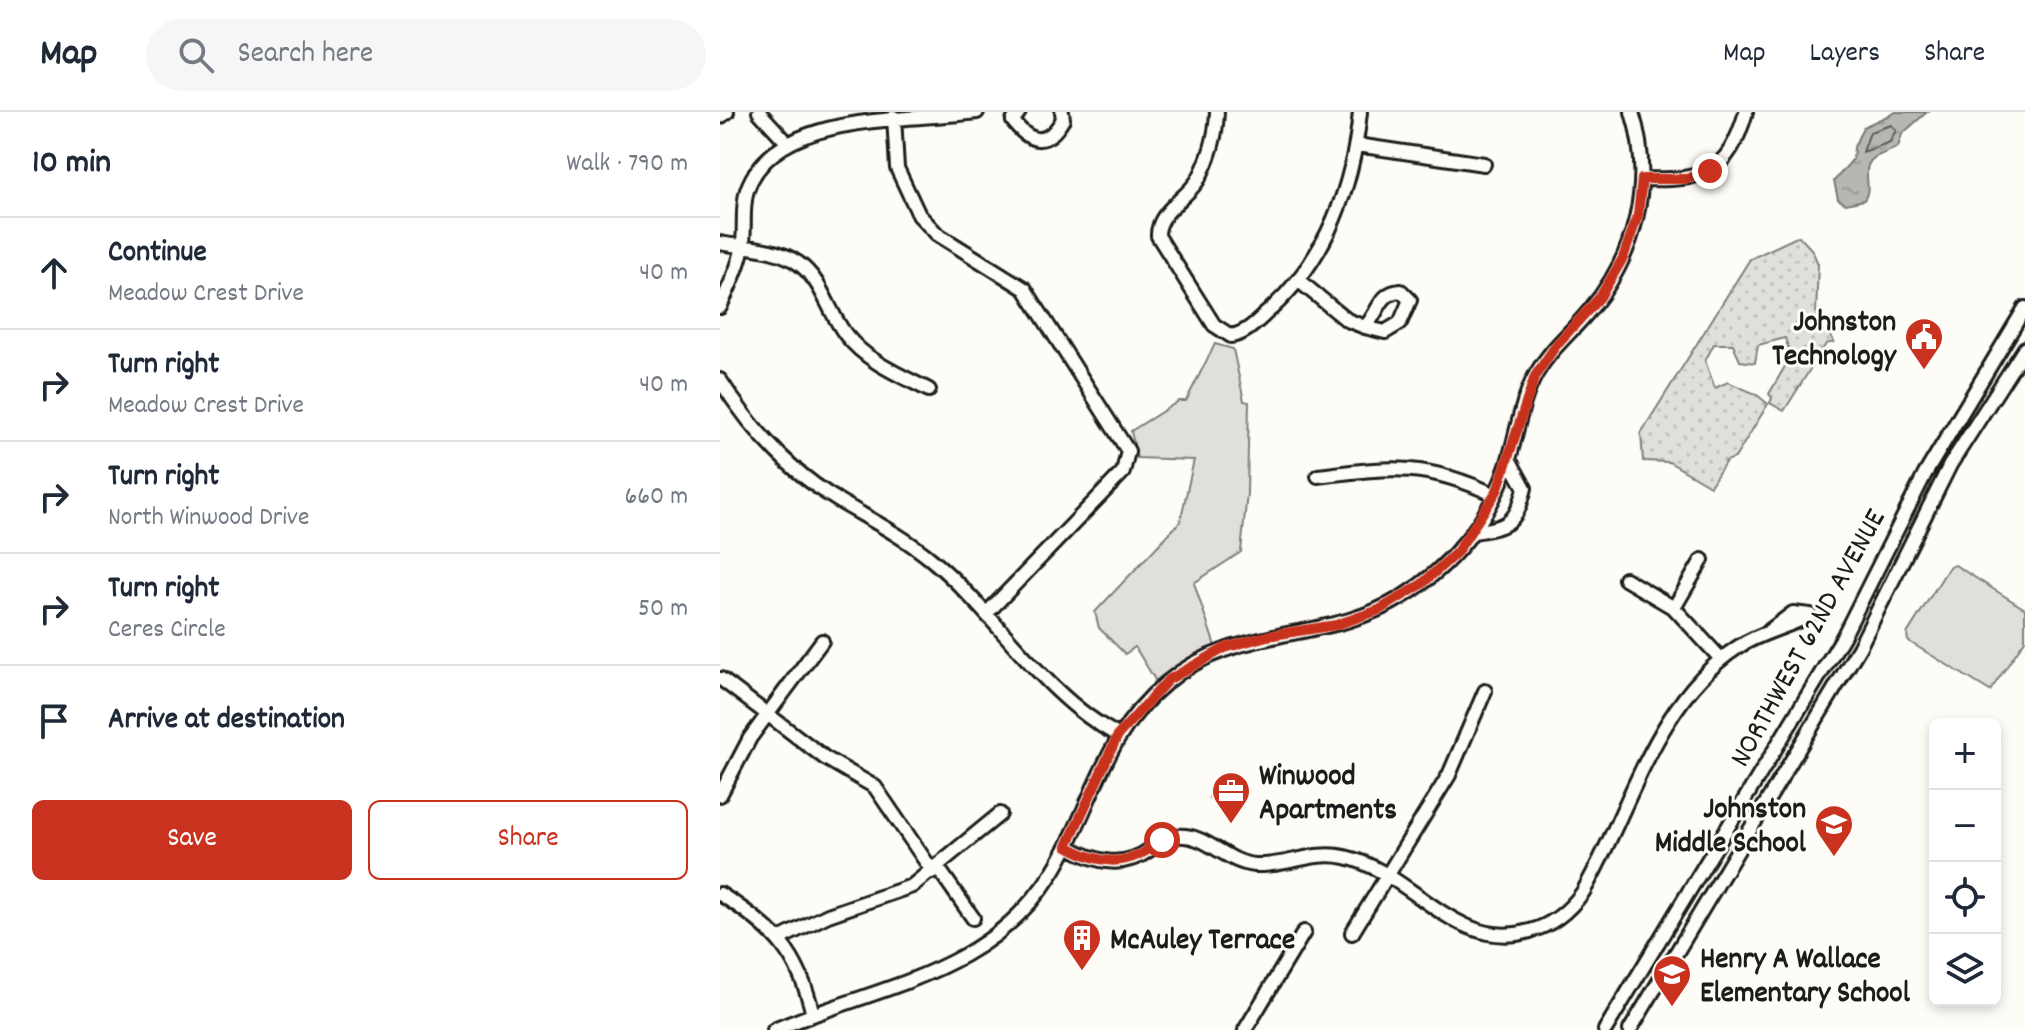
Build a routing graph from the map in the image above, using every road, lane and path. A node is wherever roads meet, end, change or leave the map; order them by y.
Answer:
1 (727, 112) edge
2 (759, 112) edge
3 (977, 112) edge
4 (1019, 112) edge
5 (1062, 112) edge
6 (1217, 112) edge
7 (1360, 112) edge
8 (1632, 112) edge
9 (1746, 112) edge
10 (720, 117) edge
11 (894, 117) junction
12 (783, 138) junction
13 (1357, 145) junction
14 (1484, 164) dead end
15 (1642, 179) junction
16 (720, 243) edge
17 (742, 246) junction
18 (1298, 280) junction
19 (720, 307) edge
20 (2025, 308) edge
21 (1365, 327) dead end
22 (2025, 348) edge
23 (720, 380) edge
24 (929, 390) dead end
25 (1509, 459) junction
26 (1318, 476) dead end
27 (1495, 495) junction
28 (1473, 532) junction
29 (1702, 560) dead end
30 (1625, 579) dead end
31 (1674, 608) junction
32 (987, 613) junction
33 (1769, 631) dead end
34 (822, 641) dead end
35 (1721, 659) junction
36 (721, 679) edge
37 (1485, 691) dead end
38 (768, 715) junction
39 (1118, 735) junction
40 (720, 795) edge
41 (1000, 814) dead end
42 (1067, 846) junction
43 (936, 870) junction
44 (1389, 874) junction
45 (720, 894) edge
46 (973, 918) dead end
47 (1304, 932) dead end
48 (1352, 933) dead end
49 (779, 939) junction
50 (813, 1015) junction
51 (774, 1030) edge
52 (1245, 1030) edge
53 (1605, 1030) edge
54 (1630, 1030) edge

1 - 10 street
2 - 12 street
3 - 11 street
4 - 5 street
6 - 18 street
7 - 13 street
8 - 15 street
9 - 15 street
11 - 12 street
11 - 32 street
12 - 17 street
13 - 14 street
13 - 18 street
15 - 25 street
16 - 17 street
17 - 19 street
17 - 24 street
18 - 21 street
20 - 53 street, NORTHWEST 62ND AVENUE
22 - 54 street, NORTHWEST 62ND AVENUE
23 - 32 street
25 - 27 street
25 - 28 street
26 - 27 street
27 - 28 street
28 - 39 street
29 - 31 street
30 - 31 street
31 - 35 street
32 - 39 street
33 - 35 street
34 - 38 street
35 - 44 street
36 - 38 street
37 - 44 street
38 - 40 street
38 - 43 street
39 - 42 street
41 - 43 street
42 - 44 street
42 - 50 street
43 - 46 street
43 - 49 street
44 - 48 street
45 - 49 street
47 - 52 street
49 - 50 street
50 - 51 street

